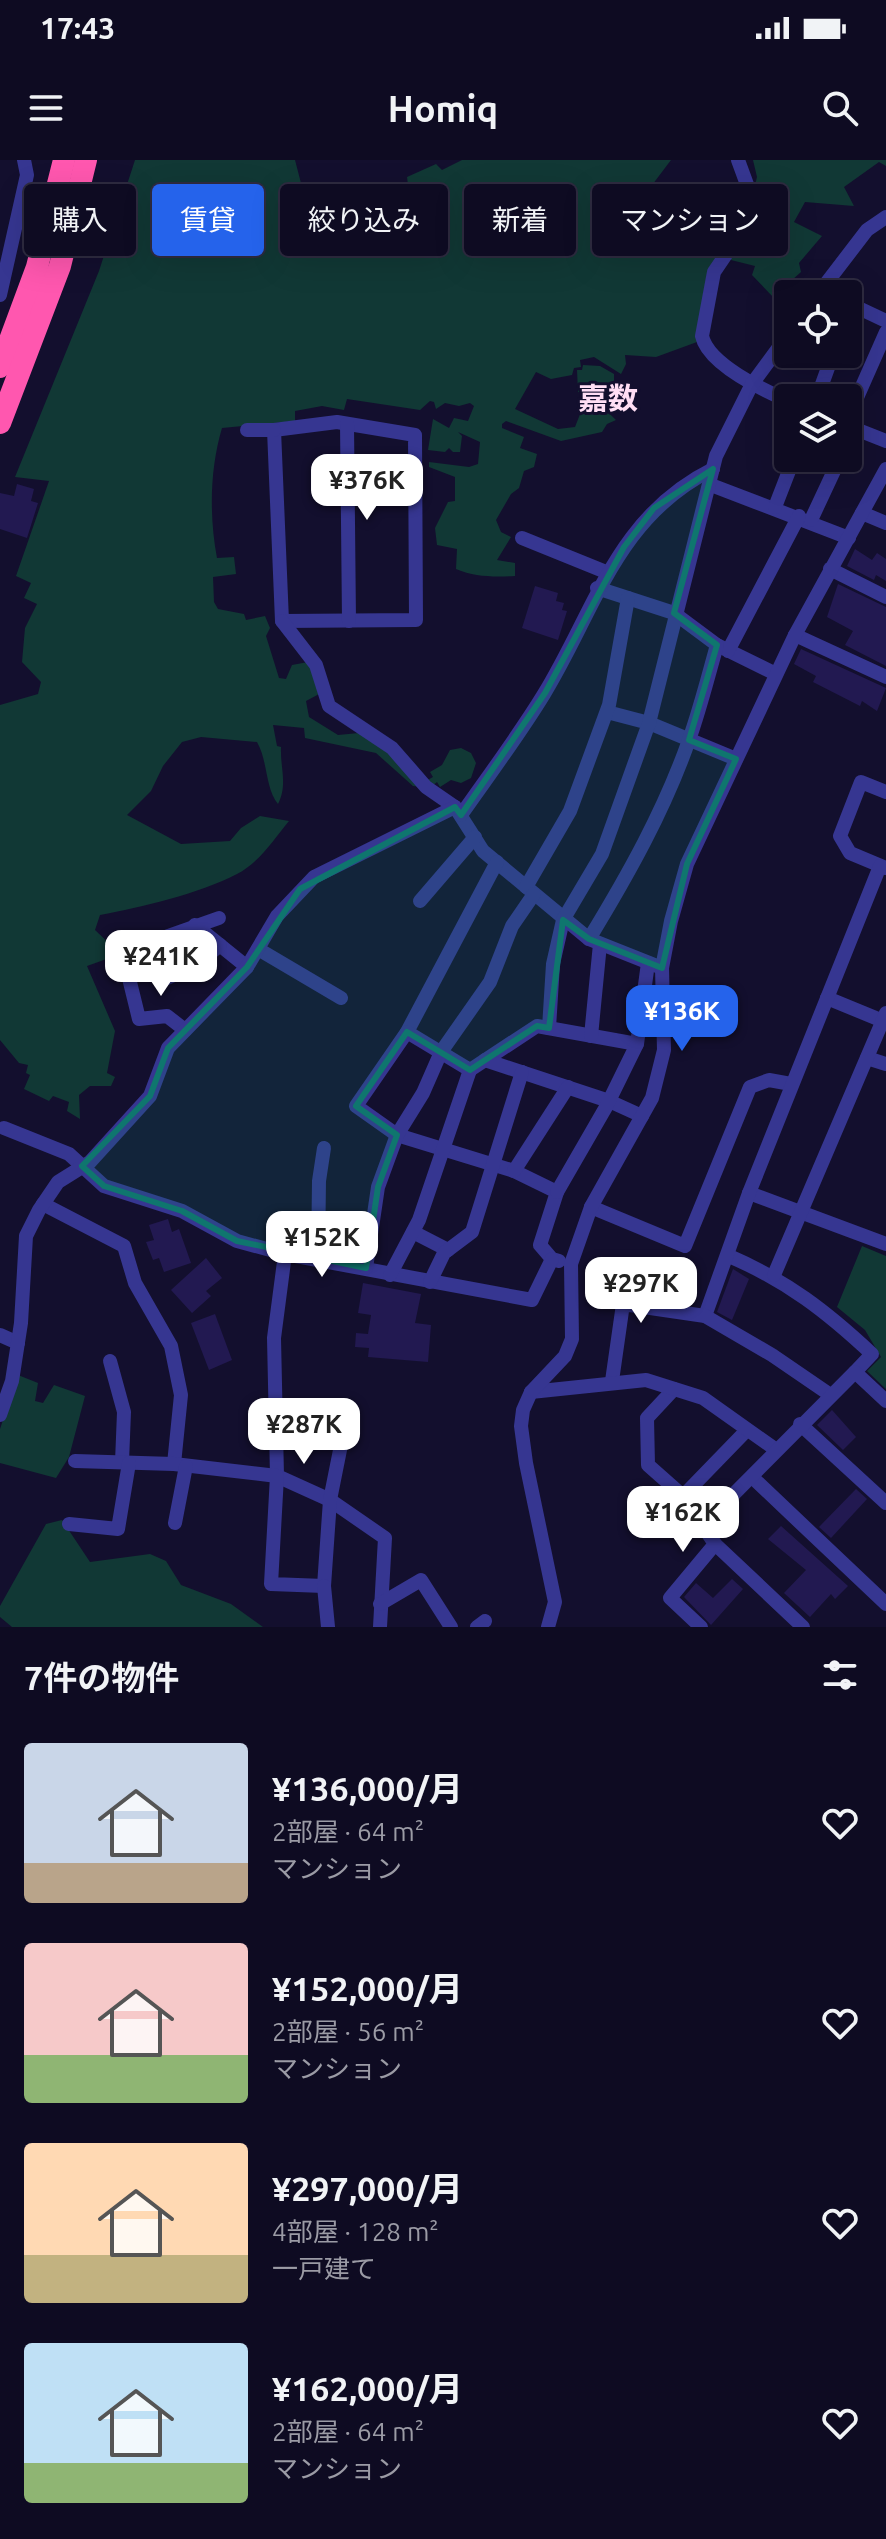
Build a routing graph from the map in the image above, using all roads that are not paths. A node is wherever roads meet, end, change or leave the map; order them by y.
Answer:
1 (24, 160) edge
2 (64, 160) edge
3 (86, 160) edge
4 (738, 160) edge
5 (886, 217) edge
6 (832, 280) edge
7 (0, 295) edge
8 (862, 312) edge
9 (886, 321) edge
10 (886, 332) edge
11 (774, 354) edge
12 (0, 367) edge
13 (752, 384) junction
14 (774, 394) edge
15 (862, 396) edge
16 (0, 423) edge
17 (347, 424) junction
18 (247, 430) dead end
19 (274, 430) junction
20 (862, 432) edge
21 (886, 441) edge
22 (886, 469) edge
23 (789, 472) edge
24 (832, 472) edge
25 (712, 477) junction
26 (775, 507) junction
27 (862, 513) junction
28 (805, 518) junction
29 (886, 523) edge
30 (522, 538) dead end
31 (849, 538) junction
32 (830, 569) junction
33 (606, 572) junction
34 (597, 588) junction
35 (886, 597) edge
36 (628, 598) junction
37 (674, 613) junction
38 (282, 621) junction
39 (349, 621) junction
40 (795, 635) junction
41 (723, 648) junction
42 (776, 674) junction
43 (886, 677) edge
44 (607, 712) junction
45 (649, 723) junction
46 (689, 740) junction
47 (736, 759) junction
48 (886, 792) edge
49 (458, 811) junction
50 (475, 837) junction
51 (497, 862) junction
52 (883, 867) edge
53 (530, 890) junction
54 (420, 901) dead end
55 (219, 918) dead end
56 (563, 920) junction
57 (195, 925) junction
58 (595, 941) junction
59 (159, 944) dead end
60 (220, 945) junction
61 (258, 949) junction
62 (655, 966) junction
63 (247, 967) junction
64 (127, 970) dead end
65 (163, 980) dead end
66 (341, 998) dead end
67 (827, 998) junction
68 (884, 1017) edge
69 (549, 1028) junction
70 (185, 1030) junction
71 (407, 1032) junction
72 (591, 1036) junction
73 (637, 1044) junction
74 (441, 1052) junction
75 (867, 1058) junction
76 (485, 1060) junction
77 (886, 1064) edge
78 (470, 1070) junction
79 (522, 1072) junction
80 (791, 1084) junction
81 (568, 1087) junction
82 (609, 1101) junction
83 (642, 1116) junction
84 (4, 1128) dead end
85 (397, 1135) junction
86 (324, 1148) dead end
87 (444, 1152) junction
88 (490, 1165) junction
89 (82, 1166) junction
90 (514, 1171) junction
91 (557, 1192) junction
92 (749, 1193) junction
93 (43, 1204) junction
94 (591, 1207) junction
95 (801, 1212) junction
96 (413, 1232) junction
97 (886, 1244) edge
98 (448, 1250) junction
99 (285, 1254) junction
100 (729, 1256) junction
101 (318, 1258) junction
102 (552, 1259) junction
103 (571, 1264) junction
104 (366, 1268) junction
105 (390, 1275) junction
106 (774, 1275) junction
107 (430, 1282) junction
108 (705, 1316) junction
109 (0, 1335) edge
110 (18, 1343) junction
111 (110, 1361) dead end
112 (855, 1372) junction
113 (612, 1381) junction
114 (674, 1389) junction
115 (531, 1392) junction
116 (829, 1394) junction
117 (886, 1401) edge
118 (0, 1415) edge
119 (800, 1424) junction
120 (747, 1430) junction
121 (342, 1440) dead end
122 (775, 1449) junction
123 (75, 1461) dead end
124 (125, 1462) junction
125 (180, 1465) junction
126 (277, 1476) junction
127 (752, 1477) junction
128 (330, 1500) junction
129 (886, 1503) edge
130 (175, 1523) dead end
131 (69, 1524) dead end
132 (715, 1544) junction
133 (324, 1586) junction
134 (380, 1604) junction
135 (886, 1604) edge
136 (328, 1627) edge
137 (380, 1627) edge
138 (451, 1627) edge
139 (548, 1627) edge
140 (701, 1627) edge
141 (803, 1627) edge

1 - 7 street
2 - 12 highway
3 - 16 highway
4 - 13 street
5 - 6 street
8 - 9 street
10 - 15 street
11 - 13 street
13 - 14 street
13 - 25 street
17 - 19 street
17 - 39 street
17 - 39 street
18 - 19 street
19 - 38 street
20 - 21 street
22 - 27 street
23 - 26 street
24 - 28 street
25 - 26 street
25 - 33 street
25 - 37 street
26 - 28 street
27 - 29 street
27 - 31 street
28 - 31 street
28 - 41 street
30 - 33 street
31 - 32 street
32 - 35 street
32 - 40 street
33 - 34 street
34 - 36 street
34 - 49 street
36 - 37 street
36 - 44 street
37 - 41 street
37 - 45 street
38 - 39 street
38 - 49 street
40 - 42 street
40 - 43 street
41 - 42 street
41 - 46 street
42 - 47 street
44 - 45 street
44 - 53 street
45 - 46 street
45 - 56 street
46 - 47 street
46 - 58 street
47 - 62 street
48 - 52 street
49 - 50 street
49 - 61 street
50 - 51 street
50 - 54 street
51 - 53 street
51 - 71 street
52 - 67 street
53 - 56 street
53 - 74 street
55 - 57 street
56 - 58 street
56 - 69 street
57 - 59 street
57 - 60 street
58 - 62 street
58 - 72 street
60 - 63 street
60 - 65 street
61 - 63 street
61 - 66 street
62 - 73 street
62 - 83 street
63 - 70 street
64 - 70 street
67 - 68 street
67 - 80 street
68 - 75 street
69 - 72 street
69 - 76 street
70 - 89 street
71 - 74 street
71 - 85 street
72 - 73 street
73 - 82 street
74 - 78 street
74 - 85 street
75 - 77 street
75 - 95 street
76 - 78 street
76 - 79 street
78 - 87 street
79 - 81 street
79 - 88 street
80 - 92 street
80 - 94 street
81 - 82 street
81 - 90 street
82 - 83 street
82 - 91 street
83 - 94 street
84 - 89 street
85 - 87 street
85 - 104 street
86 - 101 street
87 - 88 street
87 - 96 street
88 - 90 street
88 - 98 street
89 - 93 street
89 - 99 street
90 - 91 street
91 - 102 street
92 - 95 street
92 - 100 street
93 - 110 street
93 - 125 street
94 - 103 street
95 - 97 street
95 - 106 street
96 - 98 street
96 - 105 street
98 - 107 street
99 - 101 street
99 - 126 street
100 - 106 street
100 - 108 street
101 - 104 street
102 - 103 street
102 - 107 street
103 - 115 street
104 - 105 street
105 - 107 street
106 - 112 street
108 - 113 street
108 - 116 street
109 - 110 street
110 - 118 street
111 - 124 street
112 - 116 street
112 - 117 street
113 - 114 street
113 - 115 street
114 - 120 street
114 - 120 street
115 - 139 street
116 - 119 street
119 - 122 street
119 - 129 street
120 - 122 street
121 - 128 street
122 - 127 street
123 - 124 street
124 - 125 street
124 - 131 street
125 - 126 street
125 - 130 street
126 - 128 street
126 - 133 street
127 - 132 street
127 - 135 street
128 - 133 street
128 - 134 street
132 - 140 street
132 - 141 street
133 - 136 street
134 - 137 street
134 - 138 street

